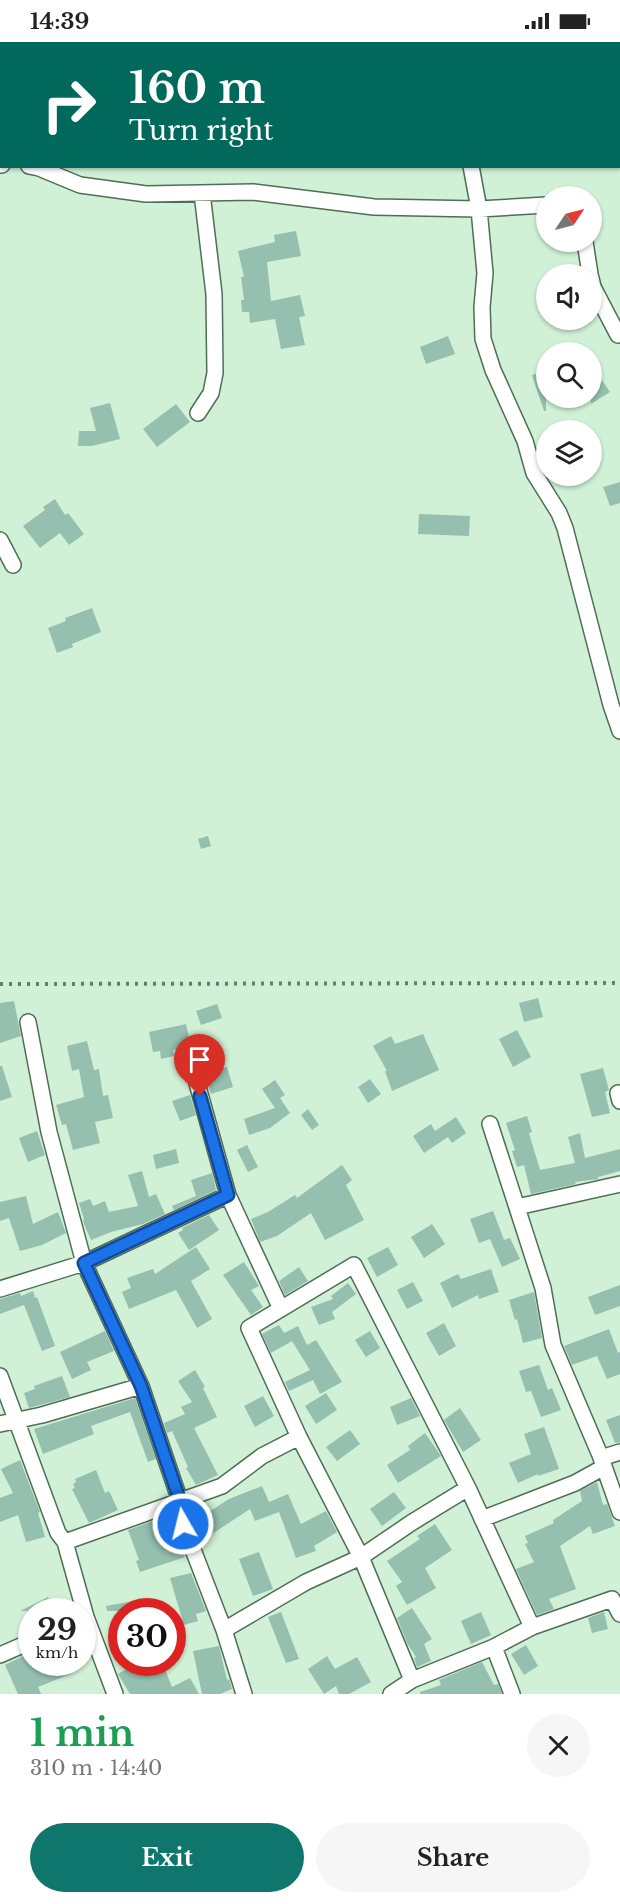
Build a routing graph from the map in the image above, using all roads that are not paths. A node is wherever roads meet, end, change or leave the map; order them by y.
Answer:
1 (39, 168) edge
2 (471, 168) edge
3 (202, 193) junction
4 (536, 205) edge
5 (479, 208) junction
6 (602, 304) edge
7 (618, 335) dead end
8 (198, 413) dead end
9 (0, 540) edge
10 (13, 565) dead end
11 (620, 731) edge
12 (28, 1022) dead end
13 (195, 1076) dead end
14 (490, 1124) dead end
15 (620, 1184) edge
16 (228, 1195) junction
17 (517, 1207) junction
18 (84, 1263) junction
19 (0, 1288) edge
20 (281, 1309) junction
21 (0, 1376) edge
22 (141, 1386) junction
23 (16, 1420) junction
24 (0, 1425) edge
25 (299, 1437) junction
26 (620, 1452) edge
27 (603, 1463) junction
28 (468, 1488) junction
29 (178, 1502) junction
30 (620, 1512) edge
31 (482, 1519) junction
32 (65, 1542) junction
33 (361, 1557) junction
34 (616, 1595) edge
35 (79, 1598) edge
36 (620, 1614) edge
37 (532, 1627) junction
38 (224, 1630) junction
39 (18, 1647) edge
40 (494, 1647) junction
41 (96, 1649) edge
42 (0, 1655) edge
43 (412, 1680) junction
44 (115, 1694) edge
45 (244, 1694) edge
46 (391, 1694) edge
47 (512, 1694) edge

1 - 3 street
2 - 5 street
3 - 5 street
3 - 8 street
4 - 5 street
5 - 11 street
6 - 7 street
9 - 10 street
12 - 18 street
13 - 16 street
14 - 17 street
15 - 17 street
16 - 18 street
16 - 20 street
17 - 27 street
18 - 19 street
18 - 22 street
20 - 25 street
20 - 28 street
21 - 23 street
22 - 23 street
22 - 29 street
23 - 24 street
23 - 32 street
25 - 29 street
25 - 33 street
26 - 27 street
27 - 30 street
27 - 31 street
28 - 31 street
28 - 33 street
29 - 32 street
29 - 38 street
31 - 37 street
32 - 35 street
33 - 38 street
33 - 43 street
34 - 36 street
34 - 37 street
37 - 40 street
38 - 45 street
39 - 42 street
40 - 43 street
40 - 47 street
41 - 44 street
43 - 46 street

